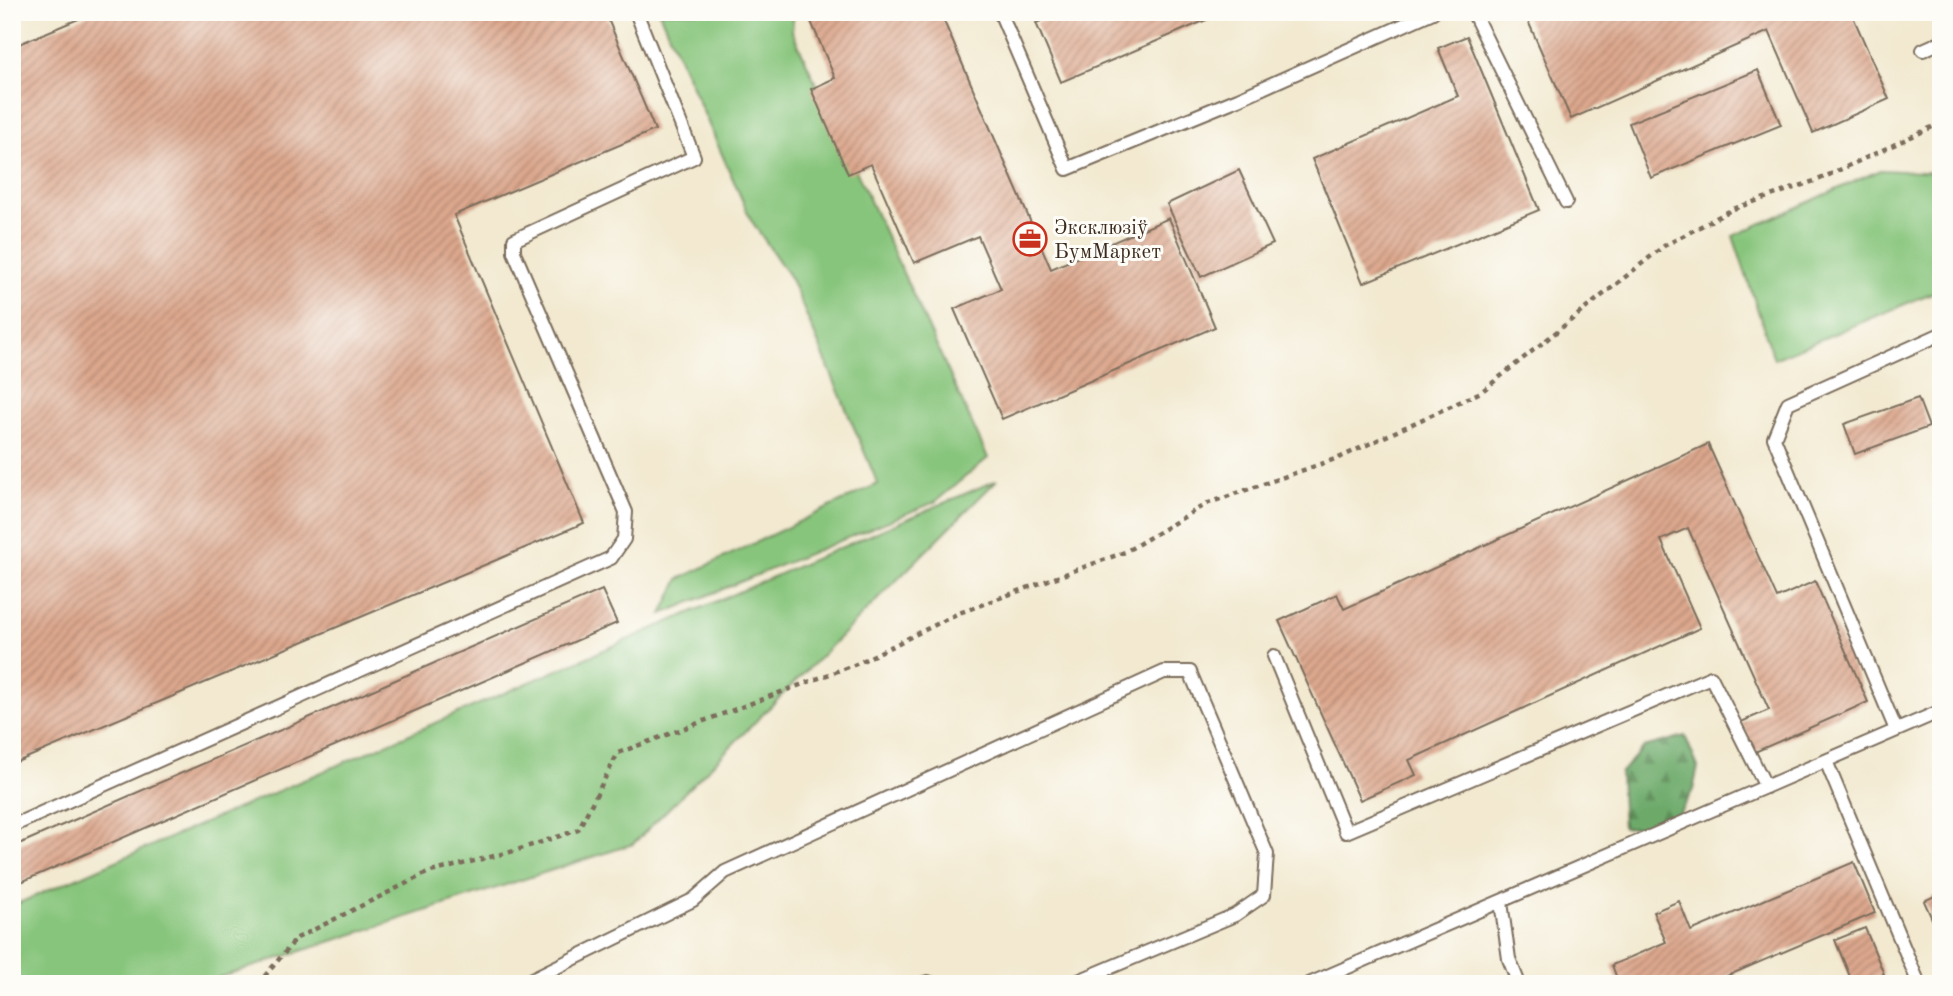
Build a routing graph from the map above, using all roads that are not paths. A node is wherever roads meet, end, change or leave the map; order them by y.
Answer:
1 (636, 12) edge
2 (1000, 12) edge
3 (1433, 12) edge
4 (1473, 12) edge
5 (1941, 42) edge
6 (1923, 50) dead end
7 (1566, 202) dead end
8 (1941, 334) edge
9 (1273, 656) dead end
10 (1941, 711) edge
11 (1896, 730) junction
12 (1826, 761) junction
13 (1766, 787) junction
14 (12, 826) edge
15 (1501, 902) junction
16 (522, 984) edge
17 (921, 984) edge
18 (934, 984) edge
19 (1071, 984) edge
20 (1309, 984) edge
21 (1519, 984) edge
22 (1919, 984) edge

1 - 14 lane
2 - 3 lane
4 - 7 lane
5 - 6 lane
8 - 11 lane
9 - 13 lane
10 - 11 lane
11 - 12 lane
12 - 13 lane
12 - 22 lane
13 - 15 lane
15 - 20 lane
15 - 21 lane
16 - 19 lane
17 - 18 lane

